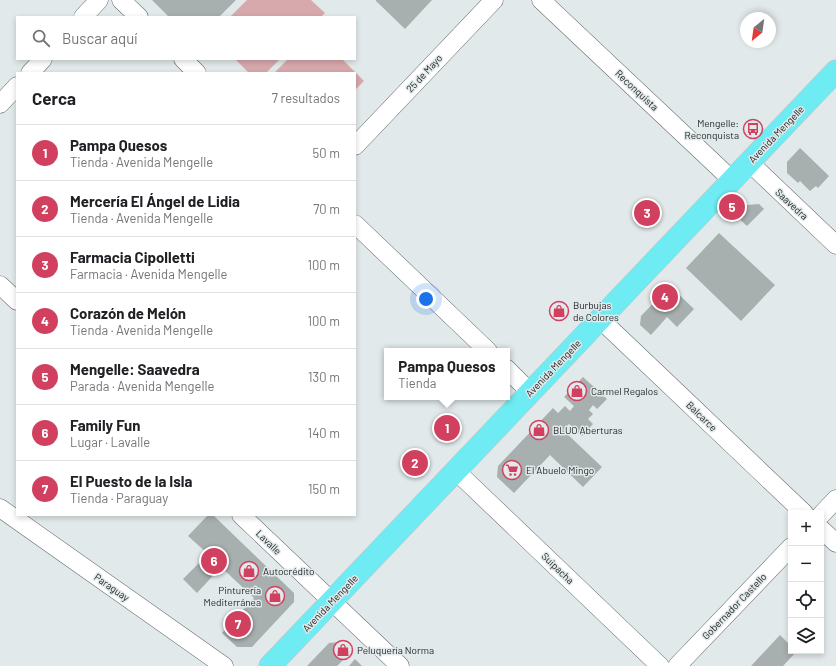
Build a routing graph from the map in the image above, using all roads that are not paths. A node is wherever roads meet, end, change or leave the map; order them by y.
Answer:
1 (99, 0) edge
2 (121, 0) edge
3 (494, 0) edge
4 (541, 0) edge
5 (83, 16) edge
6 (138, 16) edge
7 (42, 60) edge
8 (184, 60) edge
9 (836, 71) edge
10 (31, 72) edge
11 (196, 72) edge
12 (16, 87) edge
13 (0, 104) edge
14 (356, 145) edge
15 (749, 162) junction
16 (732, 180) junction
17 (356, 225) edge
18 (832, 235) edge
19 (0, 285) edge
20 (16, 301) edge
21 (600, 319) junction
22 (485, 348) edge
23 (510, 372) edge
24 (530, 392) junction
25 (456, 471) junction
26 (836, 499) edge
27 (801, 510) edge
28 (6, 511) edge
29 (824, 512) edge
30 (242, 516) edge
31 (824, 532) edge
32 (836, 543) edge
33 (788, 550) edge
34 (332, 601) junction
35 (224, 666) edge
36 (270, 666) edge
37 (400, 666) edge
38 (660, 666) edge
39 (677, 666) edge

1 - 5 street
2 - 6 street
3 - 14 street, 25 de Mayo
4 - 16 street, Reconquista
7 - 10 street
8 - 11 street
9 - 15 main road, Avenida Mengelle
12 - 13 street
15 - 16 main road, Avenida Mengelle
15 - 18 street, Saavedra
16 - 21 main road, Avenida Mengelle
17 - 22 street
19 - 20 street
21 - 24 main road, Avenida Mengelle
21 - 27 street, Balcarce
23 - 24 street
24 - 25 main road, Avenida Mengelle
25 - 34 main road, Avenida Mengelle
25 - 38 street, Suipacha
26 - 29 street
28 - 35 street, Paraguay
30 - 34 street, Lavalle
31 - 32 street
33 - 39 street, Gobernador Castello
34 - 36 main road, Avenida Mengelle
34 - 37 street, Lavalle

